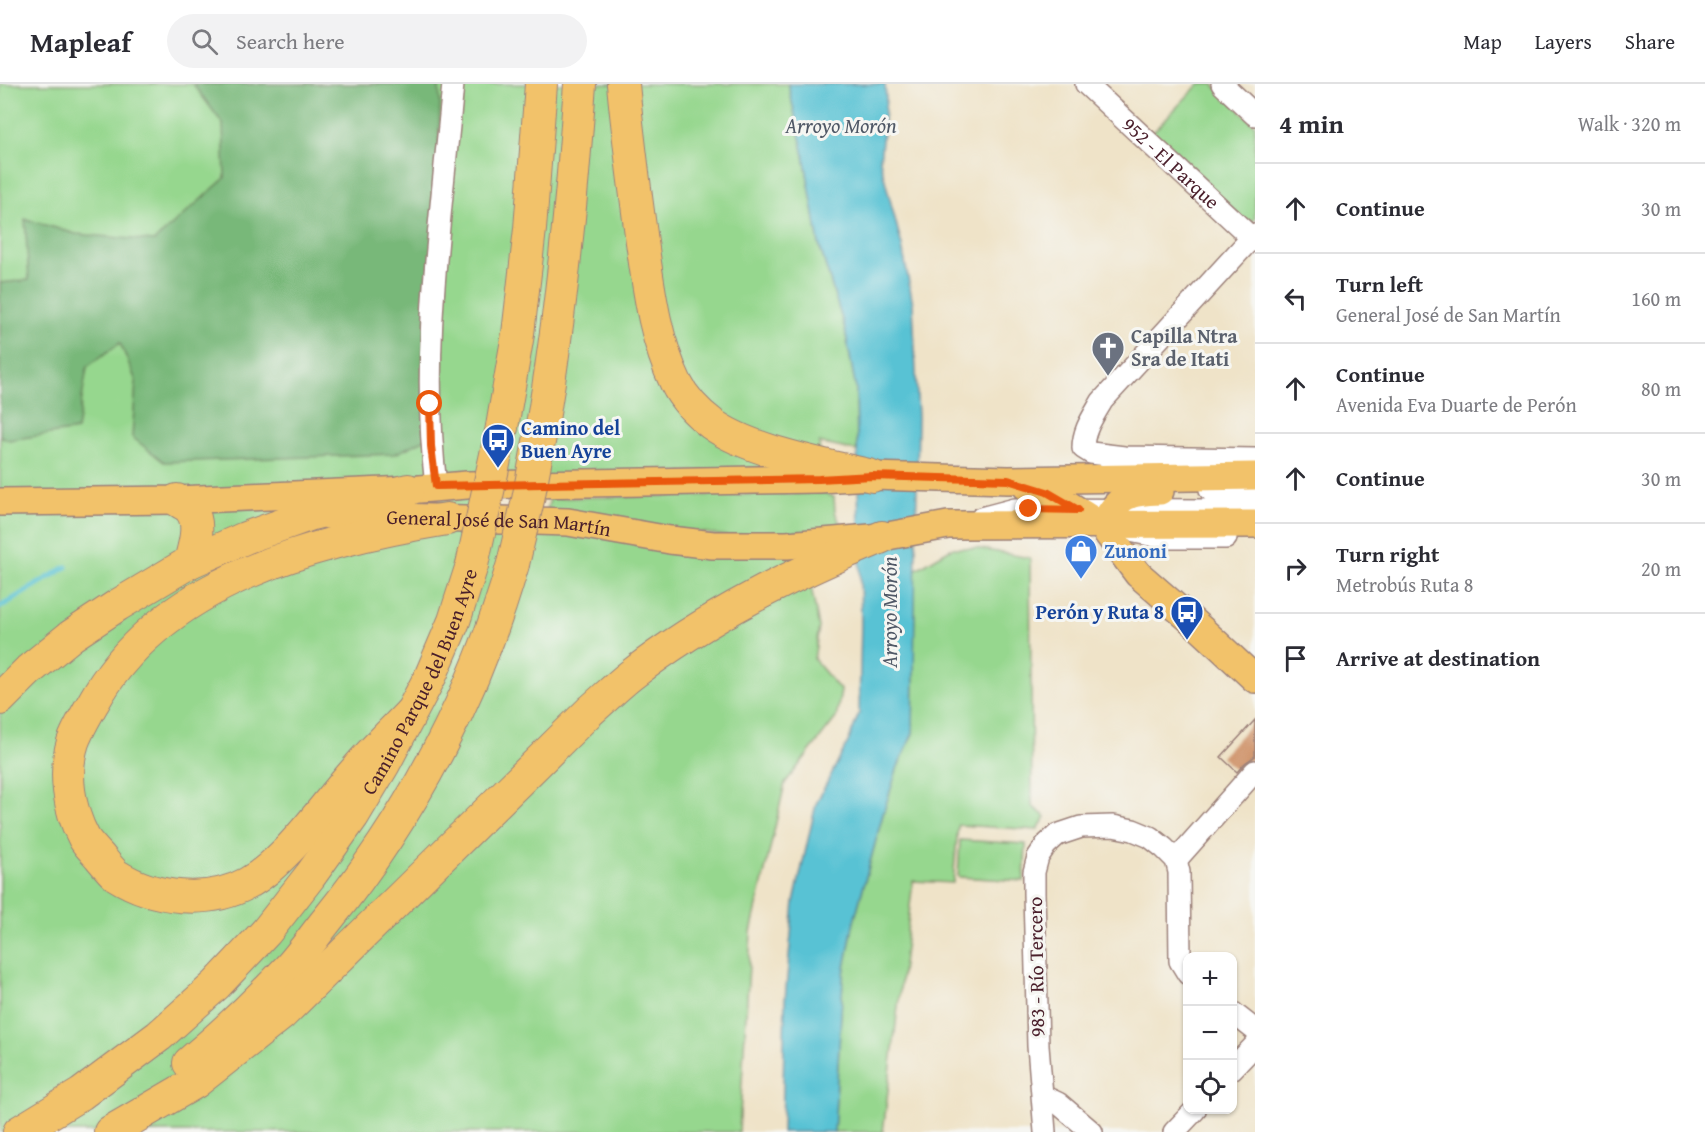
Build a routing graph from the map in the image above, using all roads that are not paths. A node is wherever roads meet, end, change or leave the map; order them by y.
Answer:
1 (453, 84) edge
2 (541, 84) edge
3 (580, 84) edge
4 (623, 84) edge
5 (1086, 84) edge
6 (1222, 84) edge
7 (1255, 115) edge
8 (1254, 238) edge
9 (1255, 459) edge
10 (820, 471) junction
11 (872, 476) joint
12 (1008, 480) junction
13 (422, 488) junction
14 (1255, 489) edge
15 (1053, 495) junction
16 (177, 500) junction
17 (0, 501) edge
18 (1078, 510) junction
19 (1111, 512) junction
20 (312, 514) junction
21 (447, 519) junction
22 (1255, 524) edge
23 (948, 525) junction
24 (882, 537) joint
25 (1255, 537) edge
26 (820, 552) junction
27 (190, 562) junction
28 (1255, 679) edge
29 (0, 699) edge
30 (410, 713) junction
31 (1255, 771) edge
32 (1176, 860) junction
33 (1183, 966) edge
34 (1237, 1015) edge
35 (1255, 1030) edge
36 (1255, 1045) edge
37 (1237, 1065) edge
38 (1043, 1096) junction
39 (1191, 1114) edge
40 (19, 1132) edge
41 (104, 1132) edge
42 (110, 1132) edge
43 (1045, 1132) edge
44 (1092, 1132) edge
45 (1174, 1132) edge

1 - 13 street
2 - 30 highway, Camino Parque del Buen Ayre, bridge
3 - 41 highway, Camino Parque del Buen Ayre, bridge
4 - 10 highway
5 - 8 street, 952 - El Parque
6 - 7 street
8 - 9 street
10 - 11 highway
10 - 13 main road, General José de San Martín
11 - 12 main road
12 - 14 main road
12 - 15 main road
13 - 16 main road, General José de San Martín
13 - 20 highway
14 - 19 street
14 - 19 main road
15 - 18 main road
15 - 19 street
16 - 17 main road, General José de San Martín
16 - 20 main road, General José de San Martín
16 - 27 highway
18 - 19 main road
18 - 23 street
19 - 22 main road
19 - 23 main road
19 - 25 street
19 - 28 main road
20 - 21 main road, General José de San Martín
20 - 27 highway
21 - 26 main road, General José de San Martín
21 - 30 highway
23 - 24 main road
24 - 26 highway
26 - 42 highway
27 - 29 highway
30 - 40 highway, Camino Parque del Buen Ayre
31 - 32 street
32 - 33 street
32 - 38 street, 983 - Río Tercero
34 - 35 street
36 - 37 street
38 - 43 street, 983 - Río Tercero
38 - 44 street
39 - 45 street

